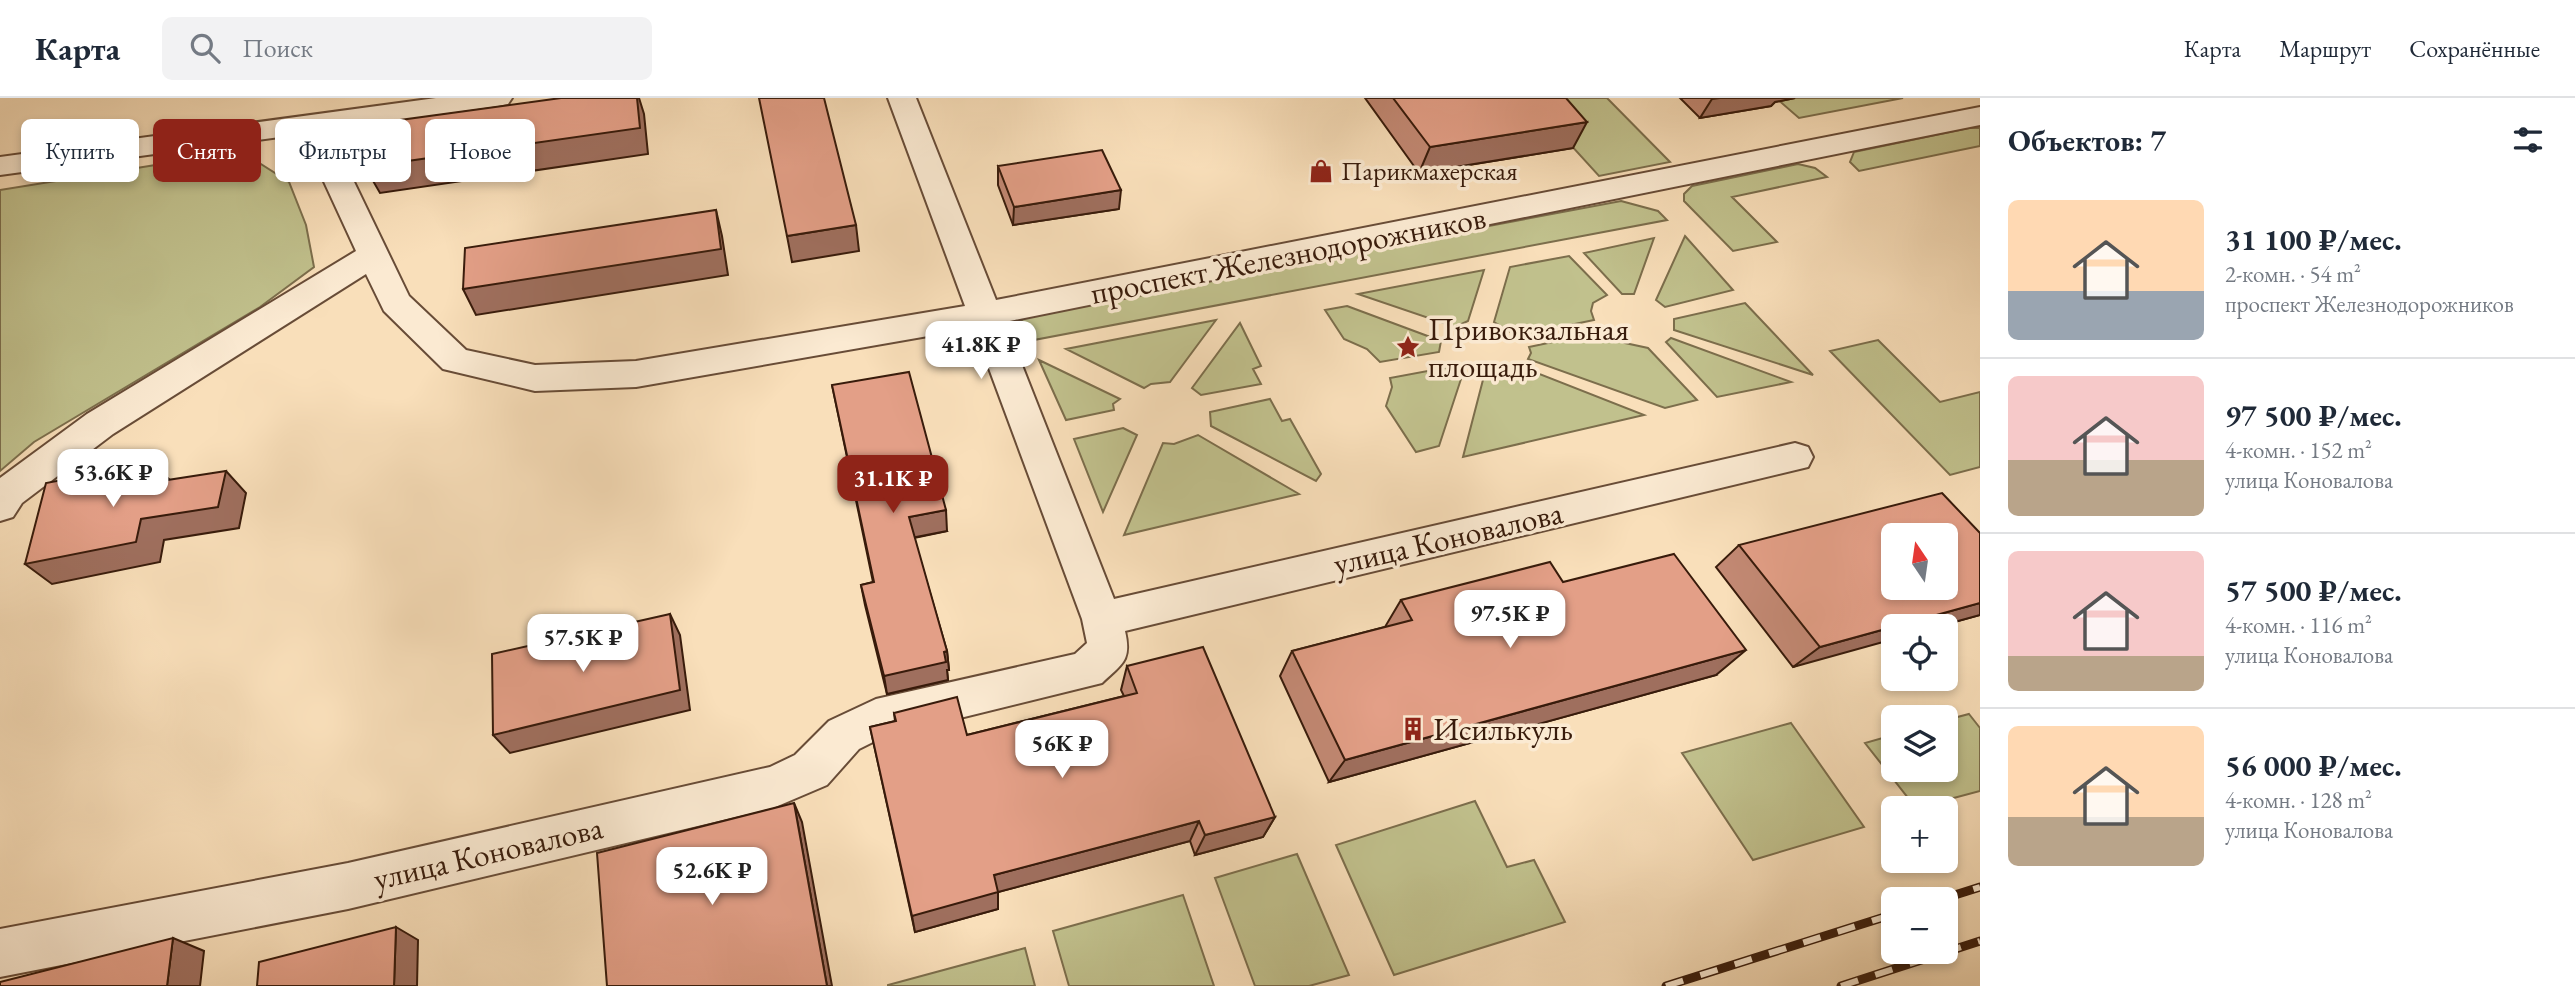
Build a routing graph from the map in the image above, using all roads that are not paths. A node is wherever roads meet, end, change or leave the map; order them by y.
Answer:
1 (498, 98) edge
2 (902, 98) edge
3 (1980, 116) edge
4 (353, 119) edge
5 (275, 130) edge
6 (0, 166) edge
7 (339, 182) edge
8 (373, 255) junction
9 (985, 314) junction
10 (1795, 457) dead end
11 (0, 506) edge
12 (1105, 634) junction
13 (0, 953) edge

1 - 4 street
2 - 9 street
3 - 9 street, проспект Железнодорожников
5 - 6 street
7 - 8 street, проспект Железнодорожников
8 - 9 street, проспект Железнодорожников
8 - 11 street
9 - 12 street
10 - 12 street, улица Коновалова
12 - 13 street, улица Коновалова

